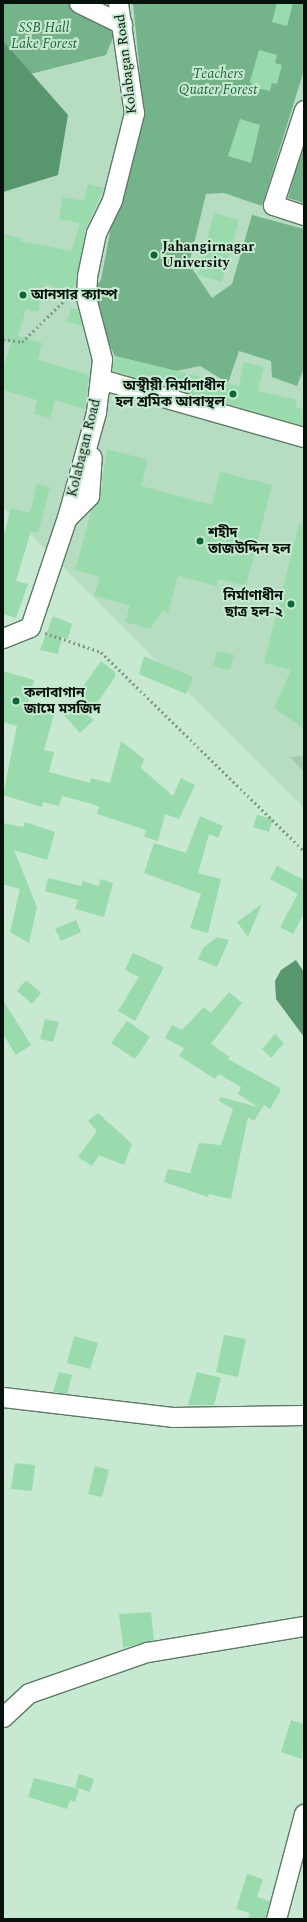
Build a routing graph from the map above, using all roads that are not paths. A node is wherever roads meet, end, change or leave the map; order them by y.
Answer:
1 (79, 3) edge
2 (118, 3) edge
3 (122, 24) junction
4 (304, 110) edge
5 (304, 215) edge
6 (100, 379) junction
7 (304, 437) edge
8 (3, 638) edge
9 (3, 1397) edge
10 (304, 1415) edge
11 (304, 1626) edge
12 (3, 1717) edge
13 (304, 1814) edge
14 (276, 1919) edge

1 - 3 street
2 - 3 street, Kolabagan Road
3 - 6 street, Kolabagan Road
4 - 5 street
6 - 7 street
6 - 8 street, Kolabagan Road
9 - 10 street
11 - 12 street
13 - 14 street

